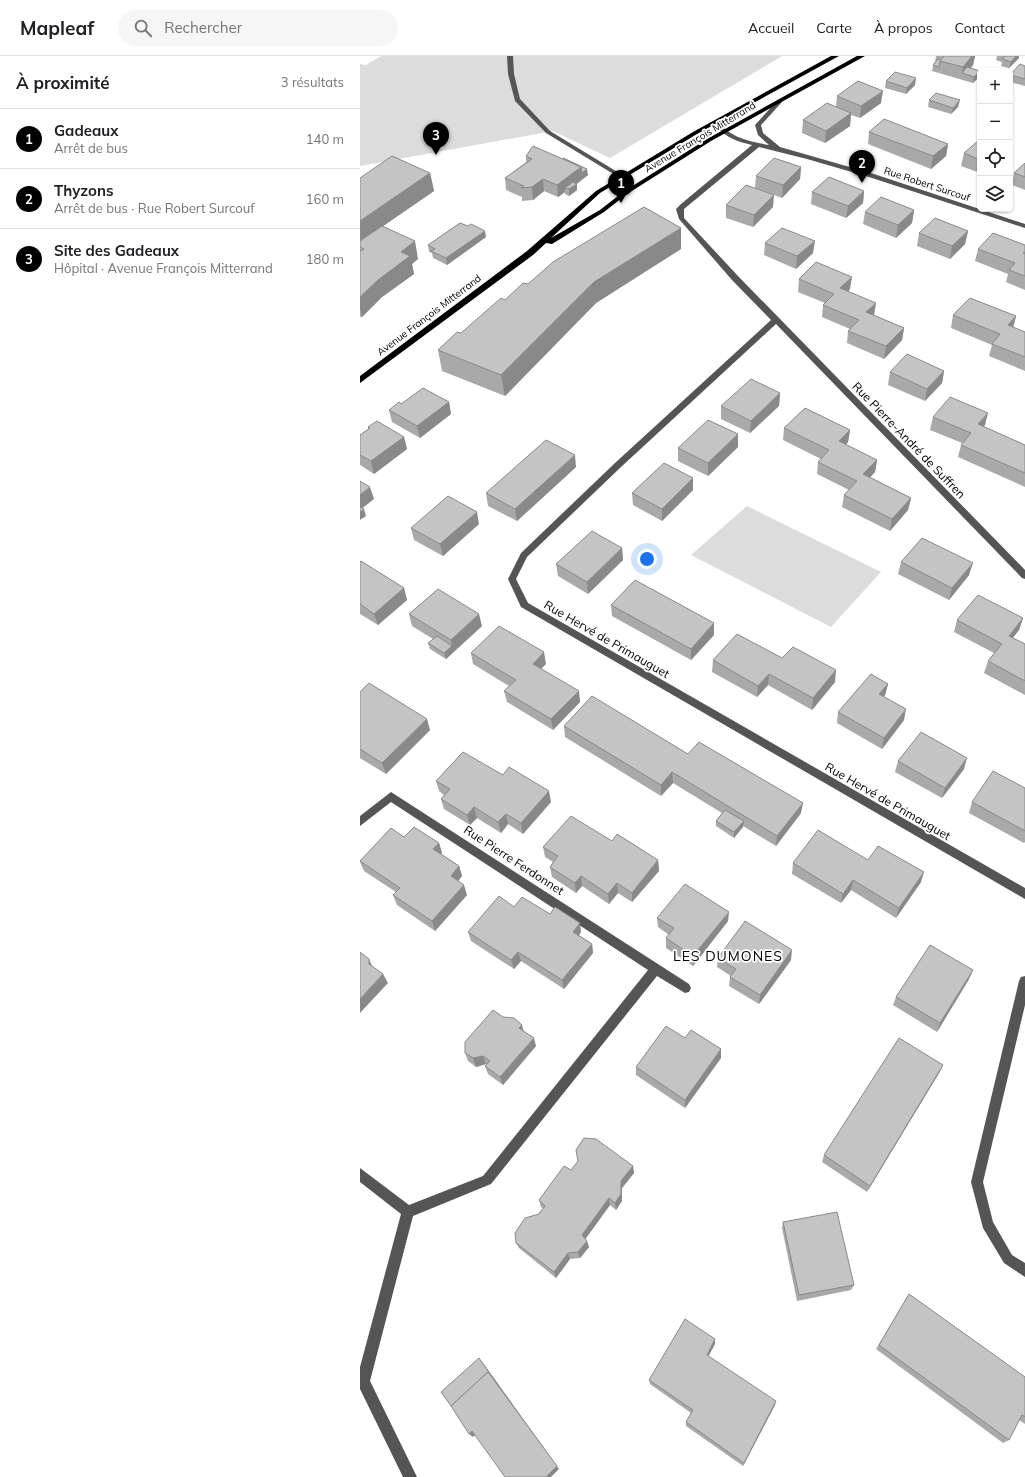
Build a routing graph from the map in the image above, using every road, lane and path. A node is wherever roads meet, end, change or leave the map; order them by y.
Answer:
1 (510, 56) edge
2 (836, 56) edge
3 (862, 56) edge
4 (779, 102) junction
5 (723, 118) junction
6 (724, 133) junction
7 (757, 145) junction
8 (777, 148) junction
9 (622, 177) junction
10 (1025, 226) edge
11 (530, 253) junction
12 (776, 320) junction
13 (360, 380) edge
14 (1025, 576) edge
15 (360, 822) edge
16 (1025, 894) edge
17 (656, 968) junction
18 (1025, 981) edge
19 (685, 988) dead end
20 (360, 1174) edge
21 (408, 1212) junction
22 (1025, 1271) edge
23 (410, 1477) edge

1 - 9 street
2 - 5 main road, Avenue François Mitterrand
3 - 4 main road, Avenue François Mitterrand
4 - 6 main road, Avenue François Mitterrand
4 - 8 street, Rue Robert Surcouf
5 - 6 street
5 - 9 main road, Avenue François Mitterrand
6 - 7 street, Rue Robert Surcouf
6 - 11 main road, Avenue François Mitterrand
7 - 8 street, Rue Robert Surcouf
7 - 12 street, Rue Pierre-André de Suffren
8 - 10 street, Rue Robert Surcouf
9 - 11 main road, Avenue François Mitterrand
11 - 13 main road, Avenue François Mitterrand
12 - 14 street, Rue Pierre-André de Suffren
12 - 16 street, Rue Hervé de Primauguet
15 - 17 street, Rue Pierre Ferdonnet
17 - 19 street, Rue Pierre Ferdonnet
17 - 21 street
18 - 22 street
20 - 21 street
21 - 23 street

